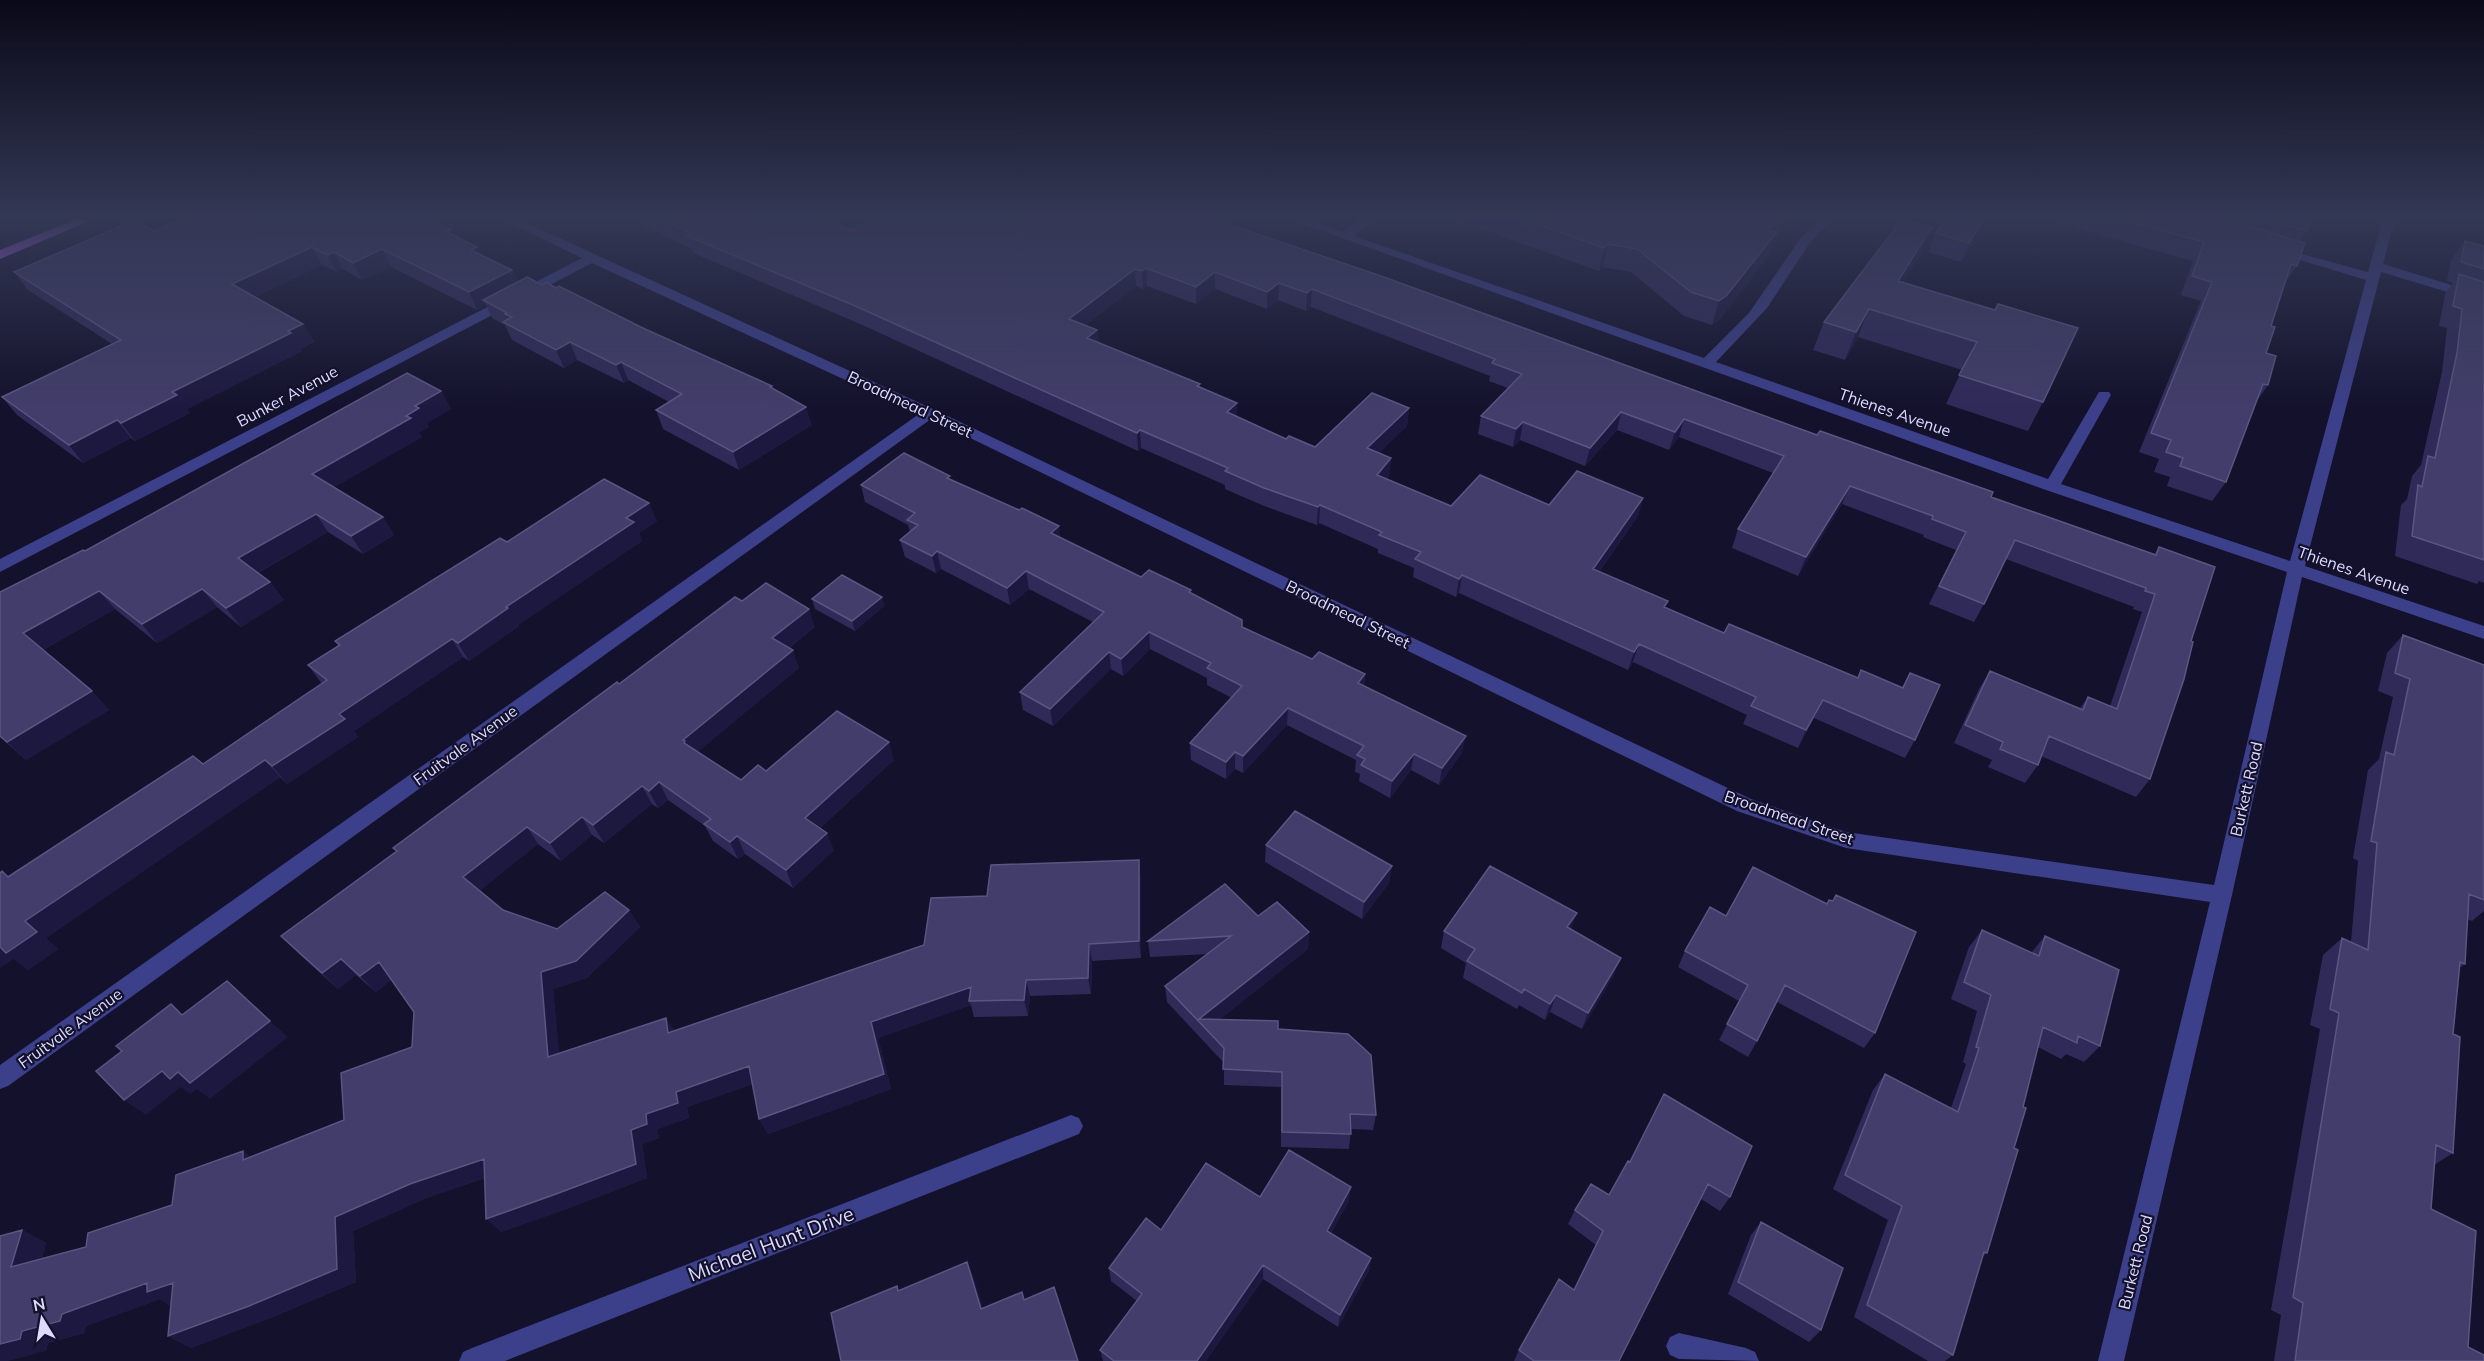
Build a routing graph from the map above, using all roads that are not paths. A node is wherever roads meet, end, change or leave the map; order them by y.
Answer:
1 (544, 283) edge
2 (645, 283) edge
3 (1475, 283) edge
4 (1779, 283) edge
5 (2374, 283) edge
6 (2416, 283) edge
7 (2484, 299) edge
8 (1706, 364) junction
9 (2104, 395) dead end
10 (930, 413) junction
11 (2052, 486) junction
12 (0, 566) edge
13 (2296, 568) junction
14 (2484, 633) edge
15 (2223, 895) junction
16 (0, 1078) edge
17 (1071, 1126) dead end
18 (1679, 1346) dead end
19 (472, 1361) edge
20 (1746, 1361) edge
21 (2111, 1361) edge

1 - 12 street, Bunker Avenue
2 - 10 street, Broadmead Street
3 - 8 street, Thienes Avenue
4 - 8 street
5 - 13 street, Burkett Road
6 - 7 street
8 - 11 street, Thienes Avenue
9 - 11 street
10 - 15 street, Broadmead Street
10 - 16 street, Fruitvale Avenue
11 - 13 street, Thienes Avenue
13 - 14 street, Thienes Avenue
13 - 15 street, Burkett Road
15 - 21 street, Burkett Road
17 - 19 street, Michael Hunt Drive
18 - 20 street

